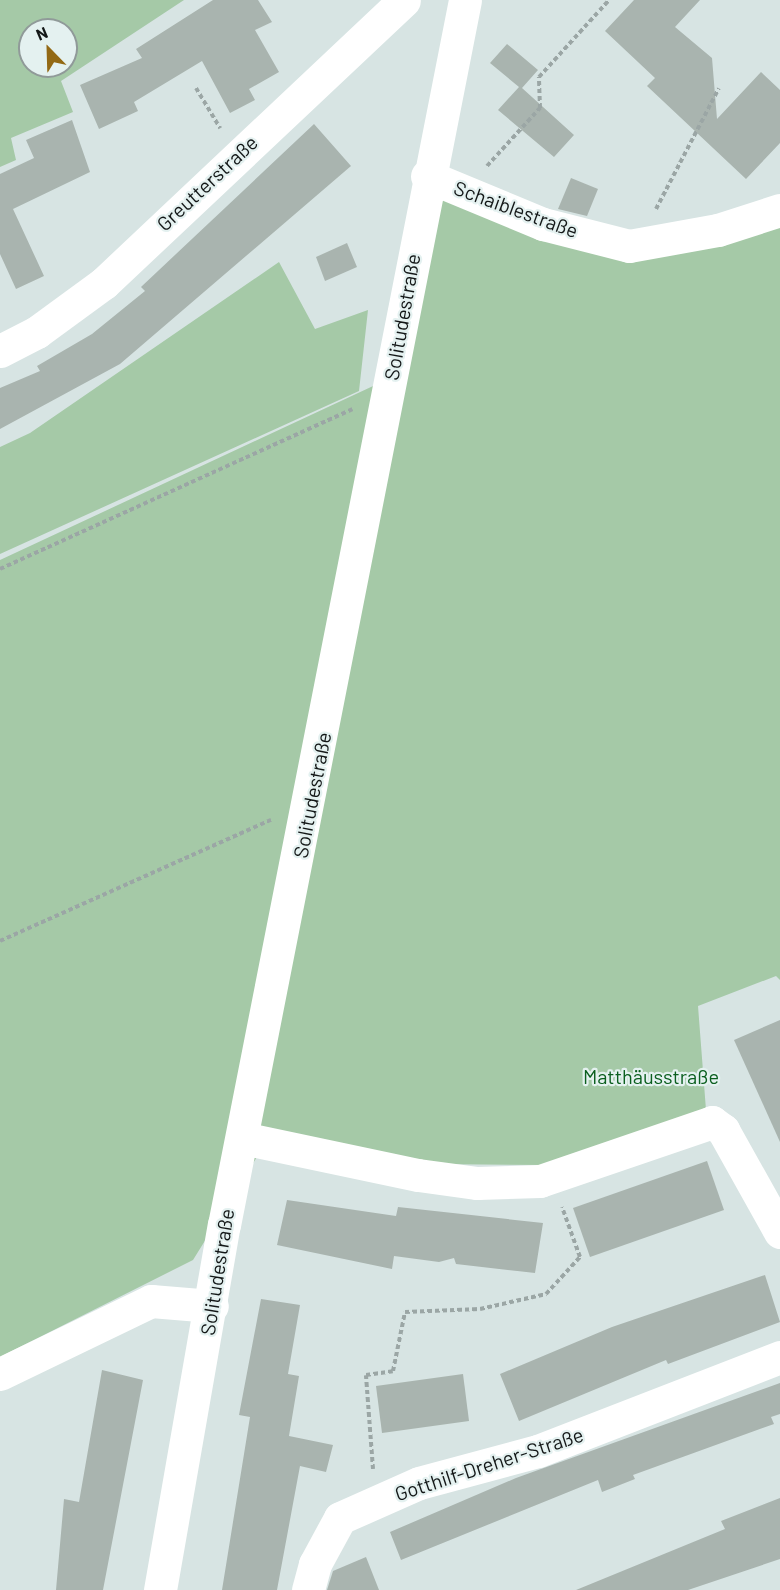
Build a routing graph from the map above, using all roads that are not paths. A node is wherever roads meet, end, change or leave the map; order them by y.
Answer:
1 (404, 0) edge
2 (465, 0) edge
3 (427, 176) junction
4 (780, 210) edge
5 (0, 351) edge
6 (242, 1138) junction
7 (780, 1232) edge
8 (212, 1306) junction
9 (780, 1357) edge
10 (0, 1374) edge
11 (160, 1590) edge
12 (308, 1590) edge

1 - 5 street, Greutterstraße
2 - 3 street, Solitudestraße
3 - 4 street, Schaiblestraße
3 - 6 street, Solitudestraße
6 - 7 street
6 - 8 street, Solitudestraße
8 - 10 street
8 - 11 street, Solitudestraße
9 - 12 street, Gotthilf-Dreher-Straße

